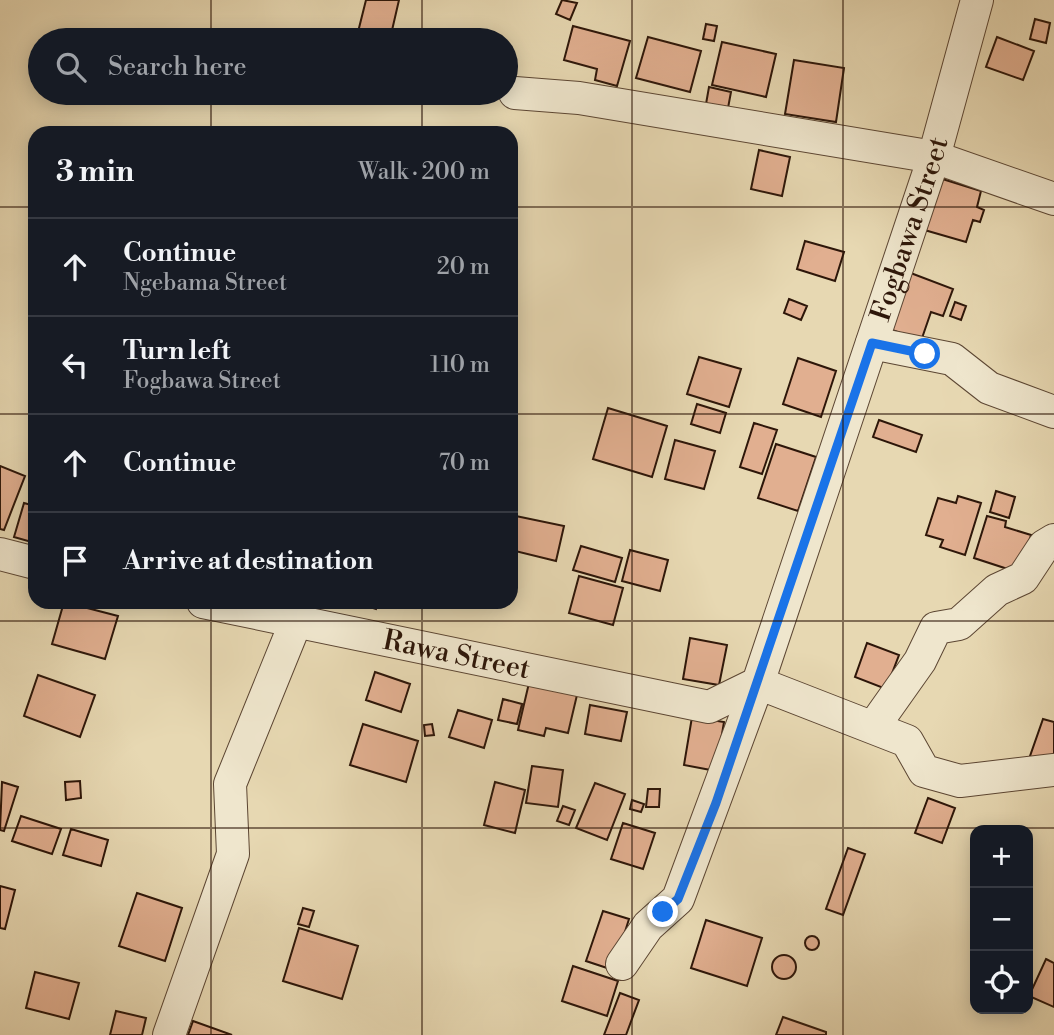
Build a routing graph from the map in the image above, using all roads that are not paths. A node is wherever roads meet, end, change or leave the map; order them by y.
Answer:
1 (977, 0) edge
2 (518, 93) edge
3 (934, 157) junction
4 (1054, 199) edge
5 (872, 343) junction
6 (1054, 412) edge
7 (1054, 540) edge
8 (0, 554) edge
9 (28, 561) edge
10 (242, 609) edge
11 (298, 619) junction
12 (758, 683) junction
13 (874, 726) junction
14 (1054, 770) edge
15 (622, 964) dead end
16 (169, 1035) edge

1 - 3 street, Fogbawa Street
2 - 3 street
3 - 4 street
3 - 5 street, Fogbawa Street
5 - 6 street
5 - 12 street, Fogbawa Street
7 - 13 street
8 - 9 street
10 - 11 street, Rawa Street
11 - 12 street, Rawa Street
11 - 16 street
12 - 13 street
12 - 15 street, Fogbawa Street
13 - 14 street

